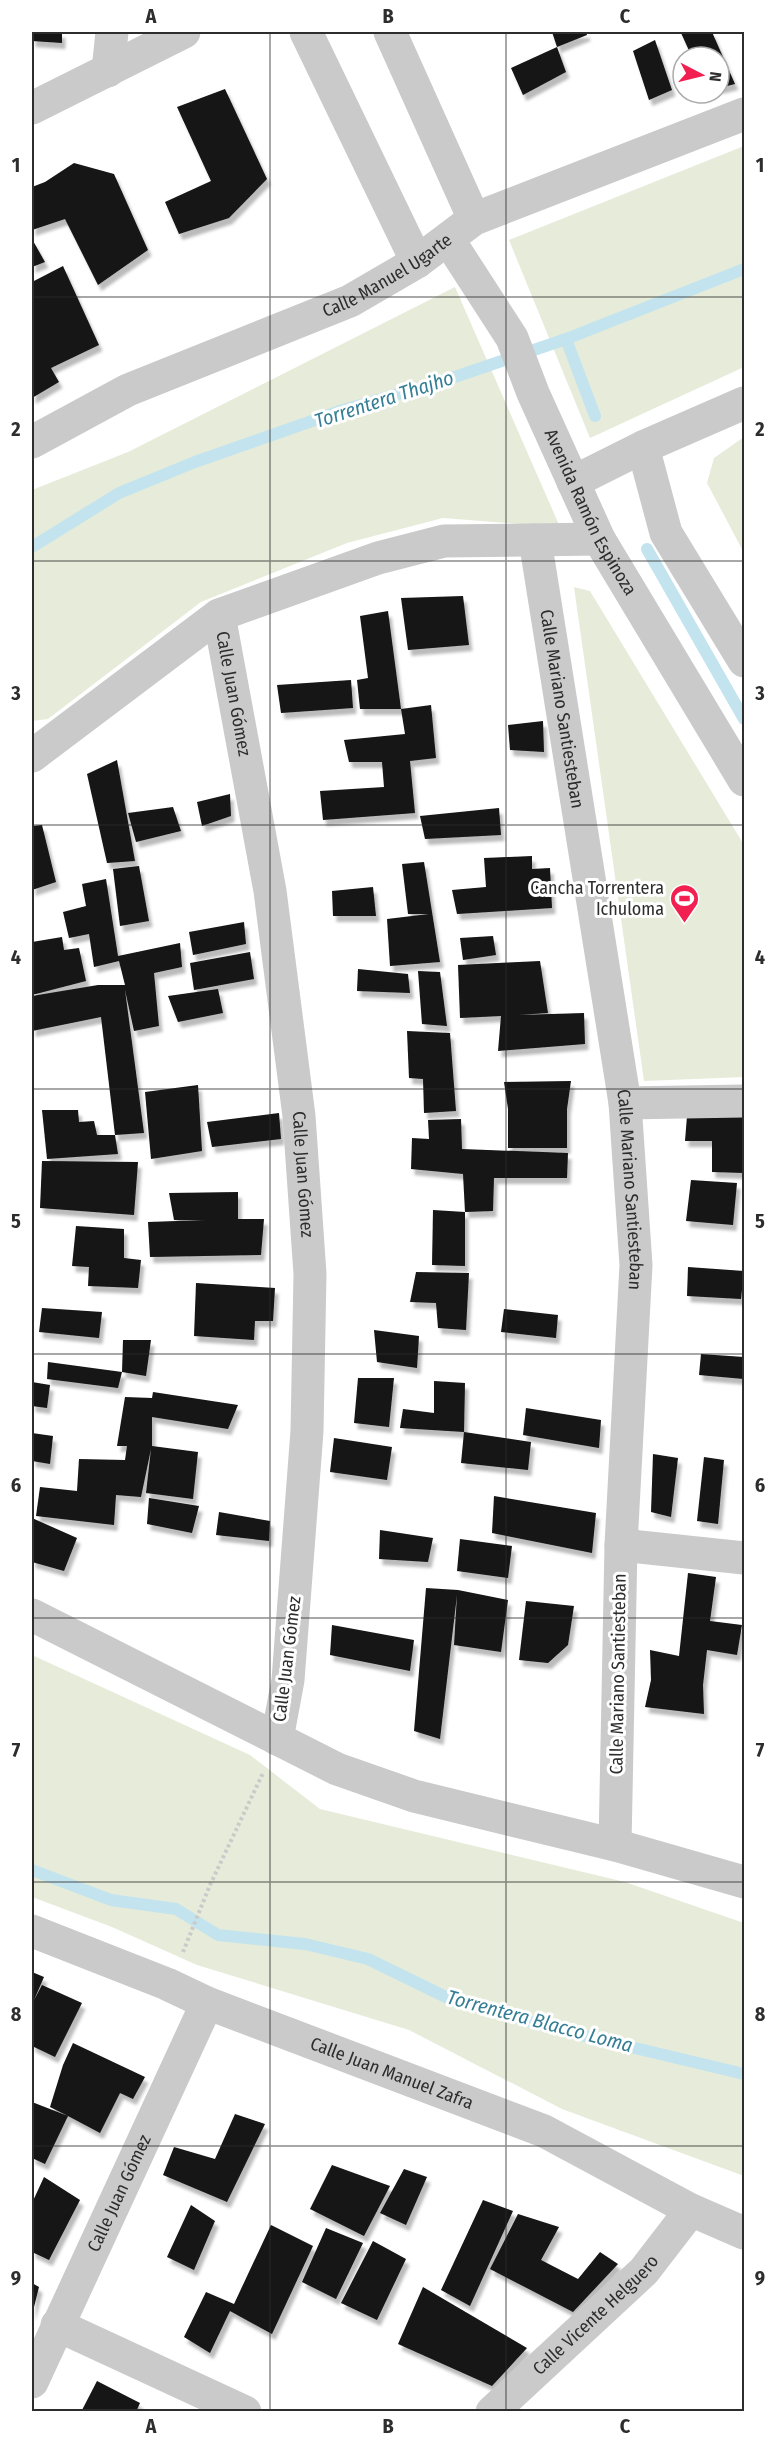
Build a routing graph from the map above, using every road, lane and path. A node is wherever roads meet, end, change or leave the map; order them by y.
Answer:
1 (112, 32) edge
2 (184, 32) edge
3 (306, 32) edge
4 (390, 32) edge
5 (108, 71) junction
6 (32, 108) edge
7 (744, 114) edge
8 (474, 219) junction
9 (448, 239) junction
10 (417, 262) junction
11 (744, 403) edge
12 (32, 442) edge
13 (643, 447) junction
14 (573, 482) junction
15 (598, 539) junction
16 (536, 540) junction
17 (219, 615) junction
18 (744, 661) edge
19 (32, 756) edge
20 (744, 780) edge
21 (744, 1101) edge
22 (625, 1103) junction
23 (621, 1545) junction
24 (744, 1558) edge
25 (32, 1615) edge
26 (277, 1739) junction
27 (615, 1845) junction
28 (744, 1882) edge
29 (32, 1931) edge
30 (191, 1937) dead end
31 (207, 2003) junction
32 (691, 2210) junction
33 (744, 2233) edge
34 (57, 2325) junction
35 (32, 2382) edge
36 (245, 2412) edge
37 (492, 2412) edge

1 - 5 street
2 - 5 street
3 - 10 street
4 - 8 street
5 - 6 street
7 - 8 street, Calle Manuel Ugarte
8 - 9 street, Calle Manuel Ugarte
9 - 10 street, Calle Manuel Ugarte
9 - 14 street, Avenida Ramón Espinoza
10 - 12 street, Calle Manuel Ugarte
11 - 13 street
13 - 14 street
13 - 18 street
14 - 15 street, Avenida Ramón Espinoza
15 - 16 street
15 - 20 street, Avenida Ramón Espinoza
16 - 17 street
16 - 22 street, Calle Mariano Santiesteban
17 - 19 street
17 - 26 street, Calle Juan Gómez
21 - 22 street
22 - 23 street, Calle Mariano Santiesteban
23 - 24 street
23 - 27 street, Calle Mariano Santiesteban
25 - 26 street
26 - 27 street
26 - 30 path
27 - 28 street
29 - 31 street, Calle Juan Manuel Zafra
31 - 32 street, Calle Juan Manuel Zafra
31 - 34 street, Calle Juan Gómez
32 - 33 street, Calle Juan Manuel Zafra
32 - 37 street, Calle Vicente Helguero
34 - 35 street, Calle Juan Gómez
34 - 36 street

